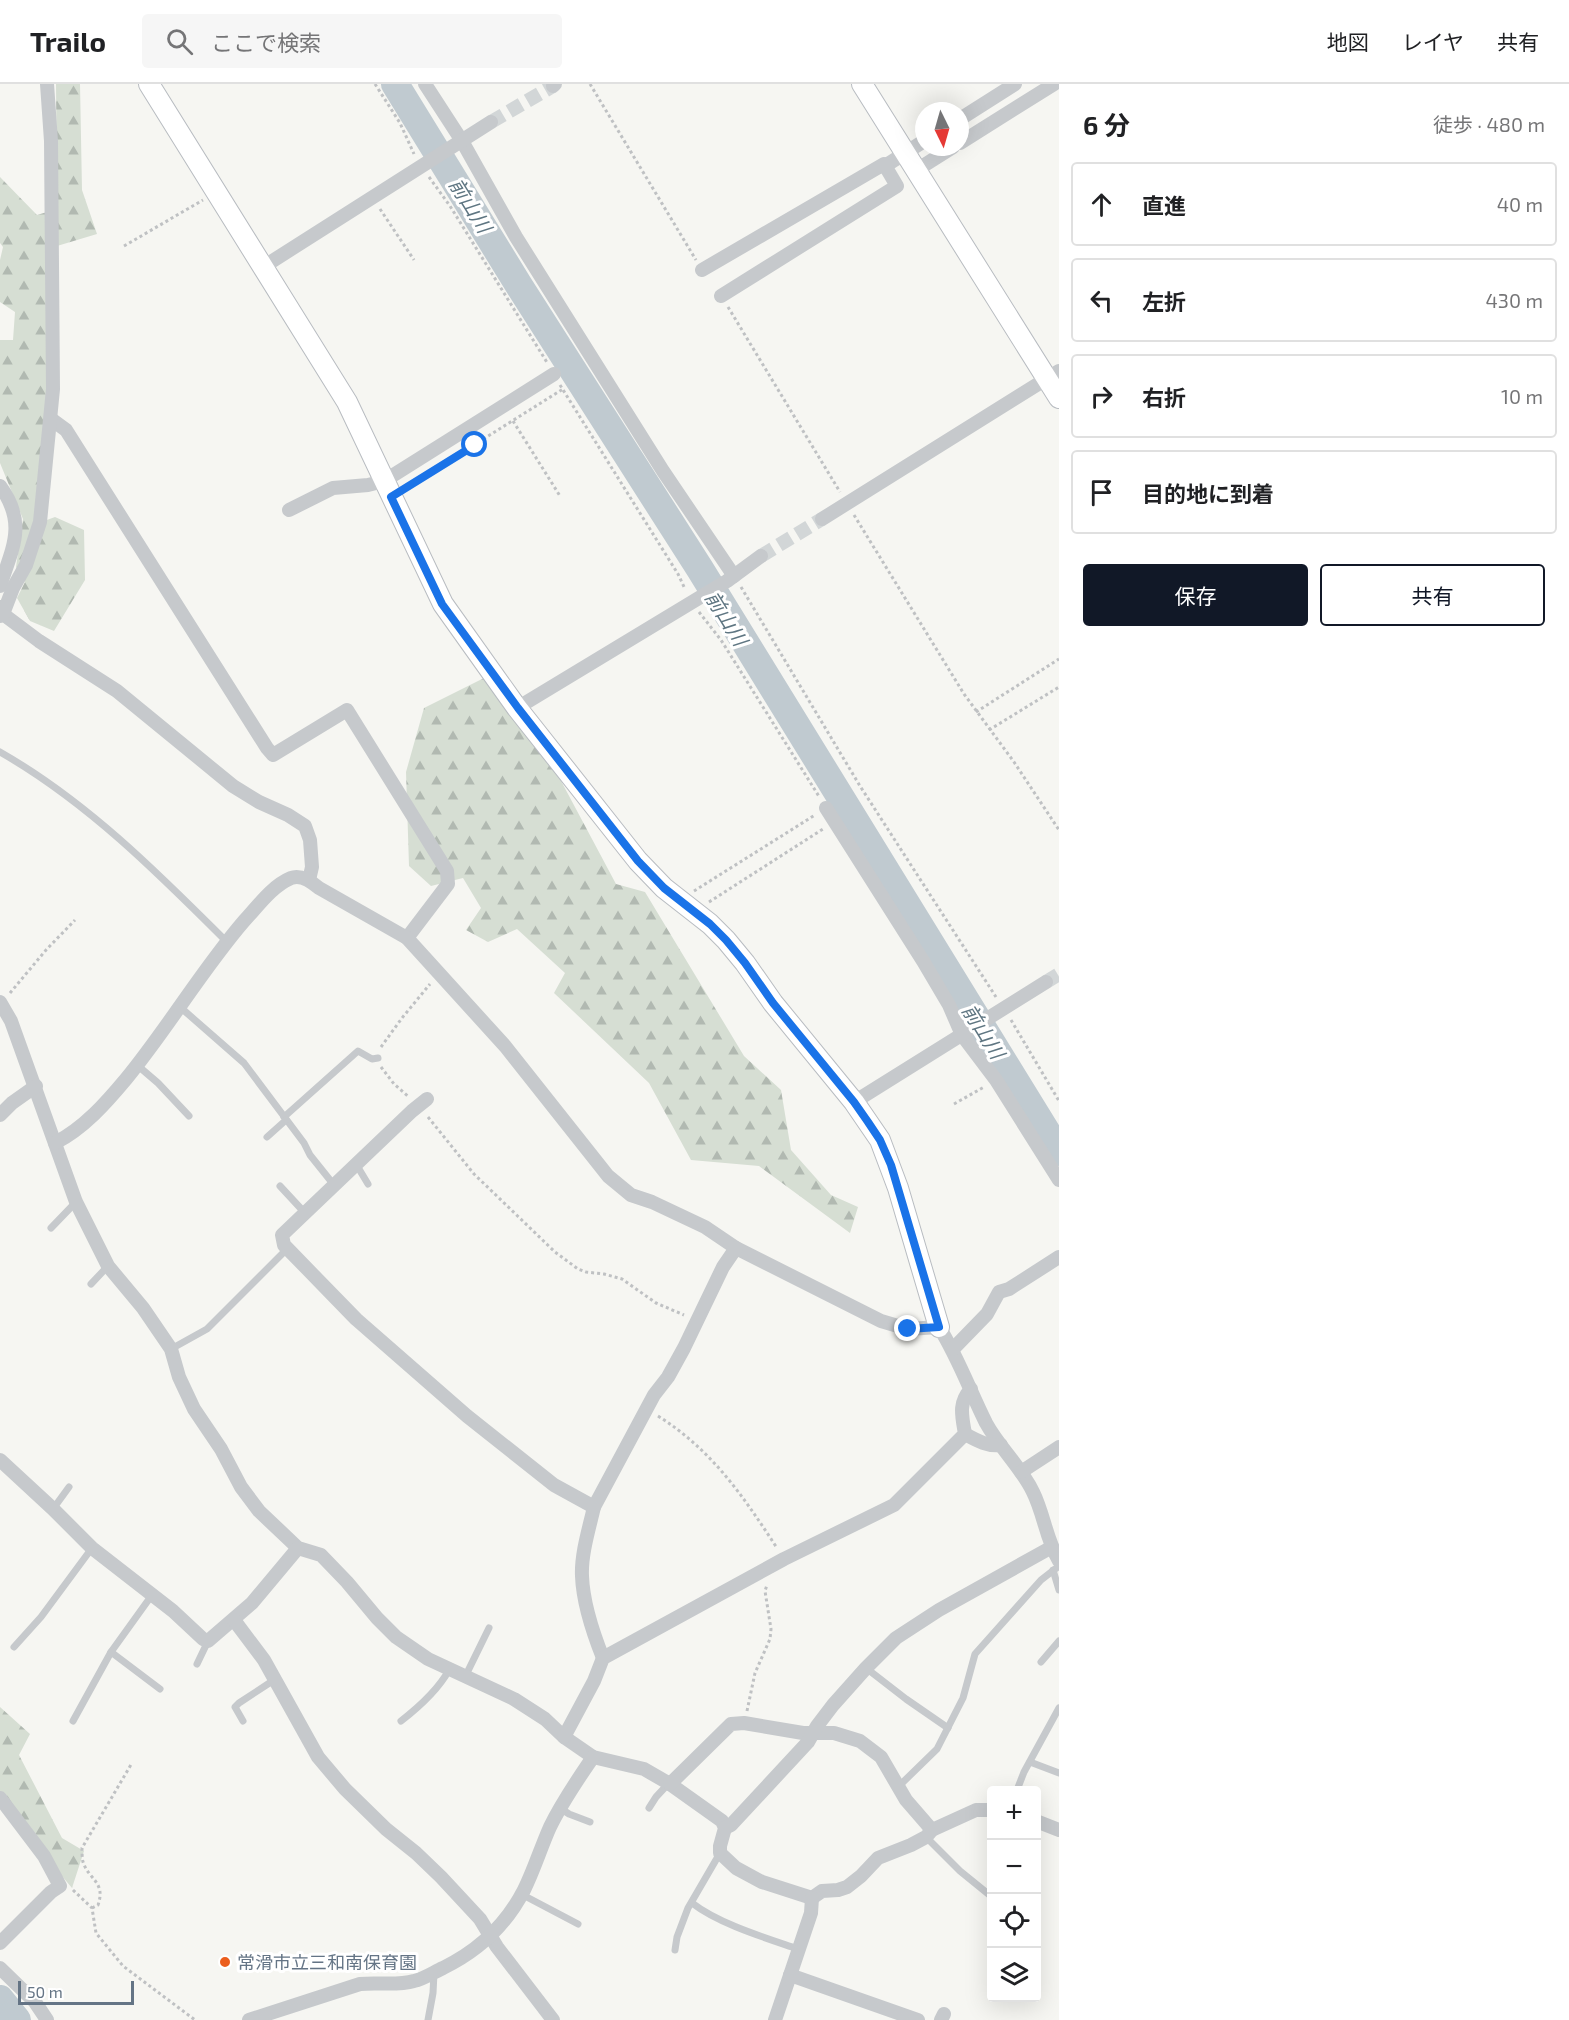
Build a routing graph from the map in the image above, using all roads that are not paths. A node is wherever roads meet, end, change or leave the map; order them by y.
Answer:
1 (47, 84) edge
2 (149, 84) edge
3 (425, 84) edge
4 (862, 84) edge
5 (1015, 84) edge
6 (1054, 84) edge
7 (969, 113) edge
8 (491, 122) tunnel mouth
9 (969, 137) edge
10 (457, 144) junction
11 (915, 146) edge
12 (904, 153) junction
13 (939, 156) edge
14 (885, 166) junction
15 (915, 171) junction
16 (263, 267) junction
17 (702, 270) road end
18 (721, 296) road end
19 (554, 375) road end
20 (1053, 375) edge
21 (1059, 398) edge
22 (51, 419) junction
23 (0, 486) edge
24 (387, 489) junction
25 (289, 510) dead end
26 (822, 519) tunnel mouth
27 (761, 556) tunnel mouth
28 (730, 578) junction
29 (0, 586) edge
30 (1, 612) edge
31 (518, 708) junction
32 (0, 752) edge
33 (826, 808) road end
34 (309, 880) junction
35 (407, 938) junction
36 (226, 942) junction
37 (1046, 982) tunnel mouth
38 (0, 1002) edge
39 (180, 1007) junction
40 (966, 1033) junction
41 (378, 1058) road end
42 (137, 1065) junction
43 (36, 1086) junction
44 (854, 1102) junction
45 (423, 1103) road end
46 (0, 1115) edge
47 (189, 1116) dead end
48 (285, 1119) junction
49 (267, 1137) dead end
50 (55, 1143) junction
51 (356, 1164) junction
52 (1059, 1180) edge
53 (368, 1184) dead end
54 (334, 1185) junction
55 (280, 1186) dead end
56 (76, 1202) junction
57 (305, 1213) junction
58 (51, 1228) dead end
59 (736, 1248) junction
60 (287, 1249) junction
61 (1059, 1257) edge
62 (108, 1266) junction
63 (91, 1284) dead end
64 (939, 1327) junction
65 (171, 1349) junction
66 (953, 1349) junction
67 (971, 1389) junction
68 (965, 1434) junction
69 (1000, 1445) junction
70 (1059, 1447) edge
71 (0, 1460) edge
72 (1021, 1472) junction
73 (69, 1487) dead end
74 (594, 1507) junction
75 (53, 1509) junction
76 (92, 1548) junction
77 (298, 1548) junction
78 (1057, 1561) edge
79 (1059, 1590) edge
80 (152, 1595) junction
81 (234, 1620) junction
82 (489, 1628) dead end
83 (208, 1641) junction
84 (1059, 1641) edge
85 (14, 1647) dead end
86 (111, 1652) junction
87 (603, 1658) junction
88 (1041, 1662) dead end
89 (197, 1664) dead end
90 (866, 1668) junction
91 (449, 1670) junction
92 (465, 1677) junction
93 (274, 1680) junction
94 (160, 1689) dead end
95 (1059, 1708) edge
96 (1056, 1720) edge
97 (73, 1721) dead end
98 (243, 1721) dead end
99 (401, 1721) dead end
100 (948, 1728) junction
101 (814, 1734) junction
102 (564, 1737) junction
103 (593, 1757) junction
104 (1030, 1762) junction
105 (1059, 1773) edge
106 (669, 1783) junction
107 (1019, 1786) edge
108 (898, 1787) junction
109 (0, 1797) edge
110 (560, 1808) junction
111 (649, 1808) dead end
112 (987, 1810) edge
113 (590, 1822) dead end
114 (1041, 1823) edge
115 (725, 1828) junction
116 (1059, 1830) edge
117 (929, 1834) junction
118 (720, 1853) junction
119 (521, 1894) junction
120 (988, 1894) edge
121 (812, 1898) junction
122 (692, 1904) junction
123 (578, 1923) dead end
124 (491, 1936) junction
125 (0, 1943) edge
126 (798, 1948) junction
127 (675, 1950) dead end
128 (0, 1968) edge
129 (434, 1973) junction
130 (789, 1975) junction
131 (47, 2020) edge
132 (249, 2020) edge
133 (428, 2020) edge
134 (553, 2020) edge
135 (775, 2020) edge
136 (918, 2020) edge

1 - 22 street
2 - 16 street
3 - 10 street
4 - 12 street
5 - 7 street
6 - 9 street
8 - 10 street
10 - 16 street
10 - 28 street
11 - 12 street
12 - 14 street
12 - 15 street
13 - 15 street
14 - 17 street
14 - 18 street
15 - 20 street
16 - 24 street
19 - 24 street
20 - 21 street
20 - 26 street
22 - 30 street
22 - 35 street
23 - 29 street
24 - 25 street
24 - 31 street
27 - 28 street
28 - 31 street
30 - 34 street
31 - 44 street
32 - 36 lane
33 - 40 street
34 - 35 street
34 - 36 street
35 - 59 street
36 - 39 street
37 - 40 street
38 - 43 street
39 - 42 street
39 - 48 lane
40 - 44 street
40 - 52 street
41 - 48 lane
42 - 47 lane
42 - 50 street
43 - 46 street
43 - 50 street
44 - 64 street
45 - 51 street
48 - 49 lane
48 - 54 lane
50 - 56 street
51 - 53 lane
51 - 54 street
54 - 57 street
55 - 57 lane
56 - 58 lane
56 - 62 street
57 - 60 street
59 - 64 street
59 - 74 street
60 - 65 lane
60 - 74 street
61 - 66 street
62 - 63 lane
62 - 65 street
64 - 66 street
65 - 77 street
66 - 67 street
67 - 68 street
67 - 69 street
68 - 69 street
68 - 87 street
69 - 72 street
70 - 72 street
71 - 75 street
72 - 78 street
73 - 75 lane
74 - 87 street
75 - 76 street
76 - 80 street
76 - 85 lane
77 - 81 street
77 - 91 street
78 - 79 lane
78 - 90 street
78 - 100 lane
80 - 83 street
80 - 86 lane
81 - 83 street
81 - 93 street
82 - 92 lane
83 - 89 lane
84 - 88 lane
86 - 94 lane
86 - 97 lane
87 - 102 street
90 - 100 lane
90 - 101 street
91 - 92 street
91 - 99 lane
92 - 102 street
93 - 98 lane
93 - 124 street
95 - 96 lane
96 - 104 lane
100 - 108 lane
101 - 106 street
101 - 108 street
101 - 115 street
102 - 103 street
103 - 106 street
103 - 110 street
104 - 105 lane
104 - 107 lane
106 - 111 lane
106 - 115 street
108 - 117 street
109 - 125 street
110 - 113 lane
110 - 119 street
112 - 117 street
114 - 116 street
115 - 118 street
117 - 120 lane
117 - 121 street
118 - 121 street
118 - 122 lane
119 - 123 lane
119 - 124 street
121 - 126 street
122 - 126 lane
122 - 127 lane
124 - 129 street
124 - 134 street
126 - 130 street
128 - 131 street
129 - 132 street
129 - 133 lane
130 - 135 street
130 - 136 street

